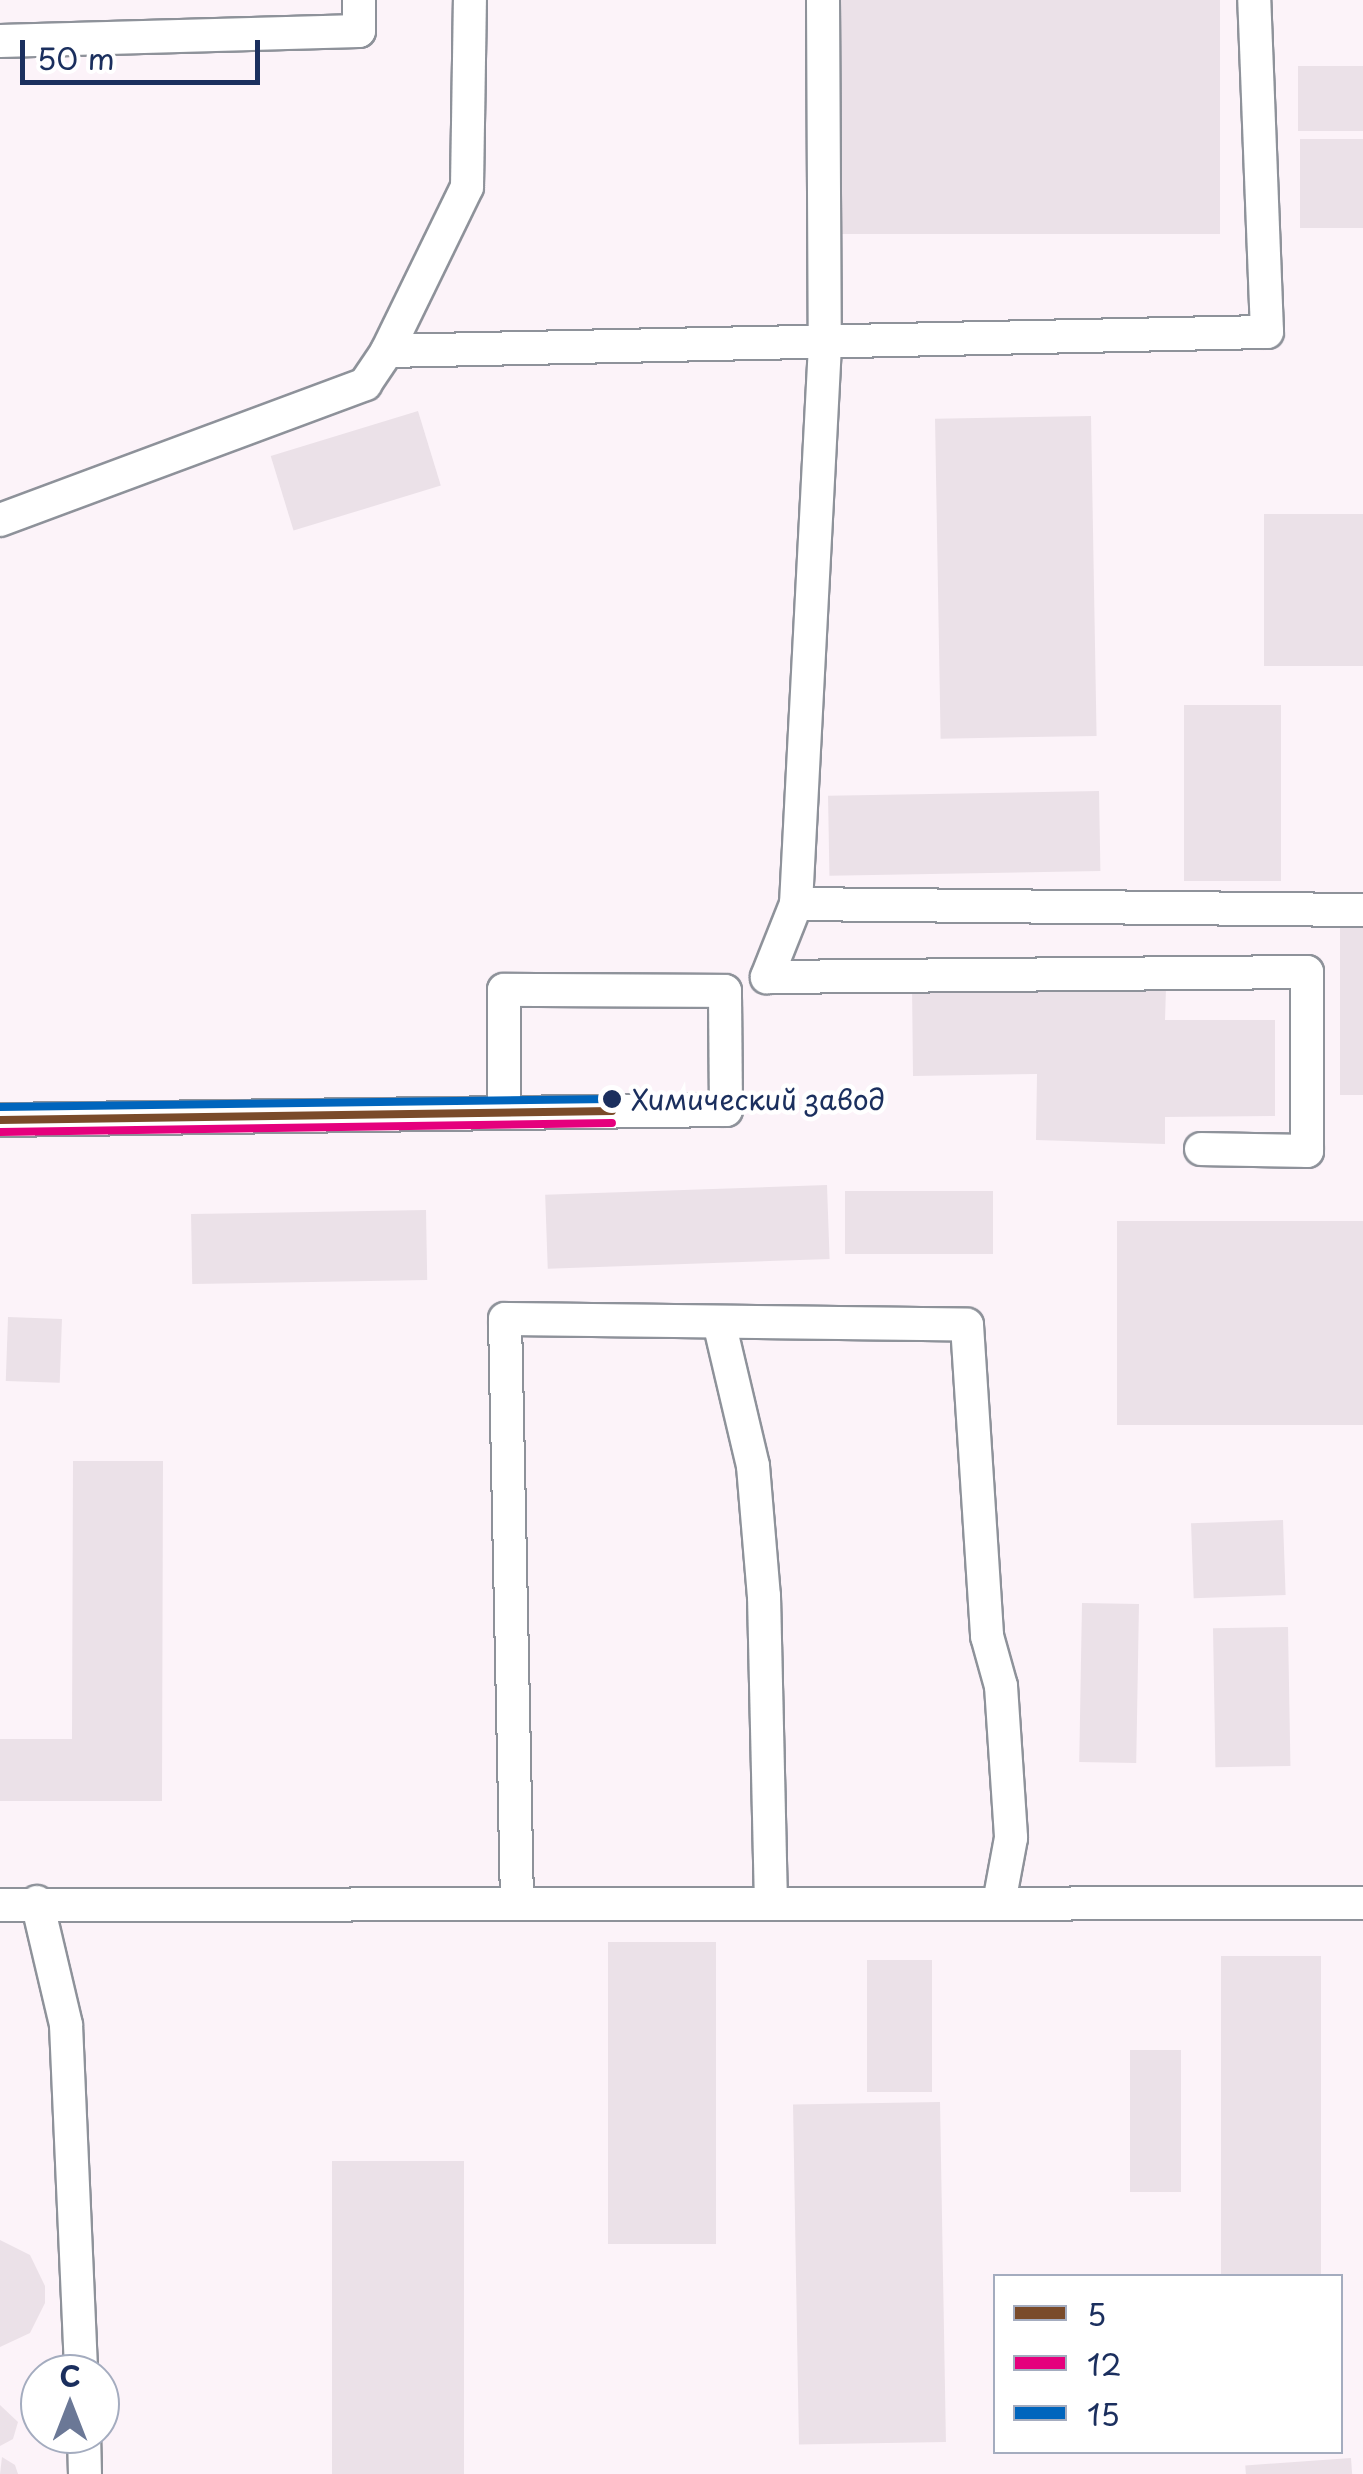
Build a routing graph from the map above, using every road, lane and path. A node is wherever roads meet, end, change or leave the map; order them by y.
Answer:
1 (359, 0) edge
2 (470, 0) edge
3 (823, 0) edge
4 (1254, 0) edge
5 (0, 41) edge
6 (826, 344) junction
7 (387, 351) junction
8 (0, 520) edge
9 (796, 904) junction
10 (1363, 910) edge
11 (767, 976) junction
12 (724, 991) junction
13 (504, 1112) junction
14 (0, 1120) edge
15 (1201, 1149) dead end
16 (719, 1322) junction
17 (37, 1902) junction
18 (517, 1902) junction
19 (771, 1903) junction
20 (999, 1903) junction
21 (0, 1905) edge
22 (1363, 1905) edge
23 (80, 2354) edge

1 - 5 street
2 - 7 street
3 - 6 street
4 - 6 street
6 - 7 street
6 - 9 street
7 - 8 street
9 - 10 street
9 - 11 street
11 - 12 street
11 - 15 street
12 - 13 street
12 - 13 street
13 - 14 street
16 - 18 street
16 - 19 street
16 - 20 street
17 - 18 street
17 - 21 street
17 - 23 street
18 - 19 street
19 - 20 street
20 - 22 street

